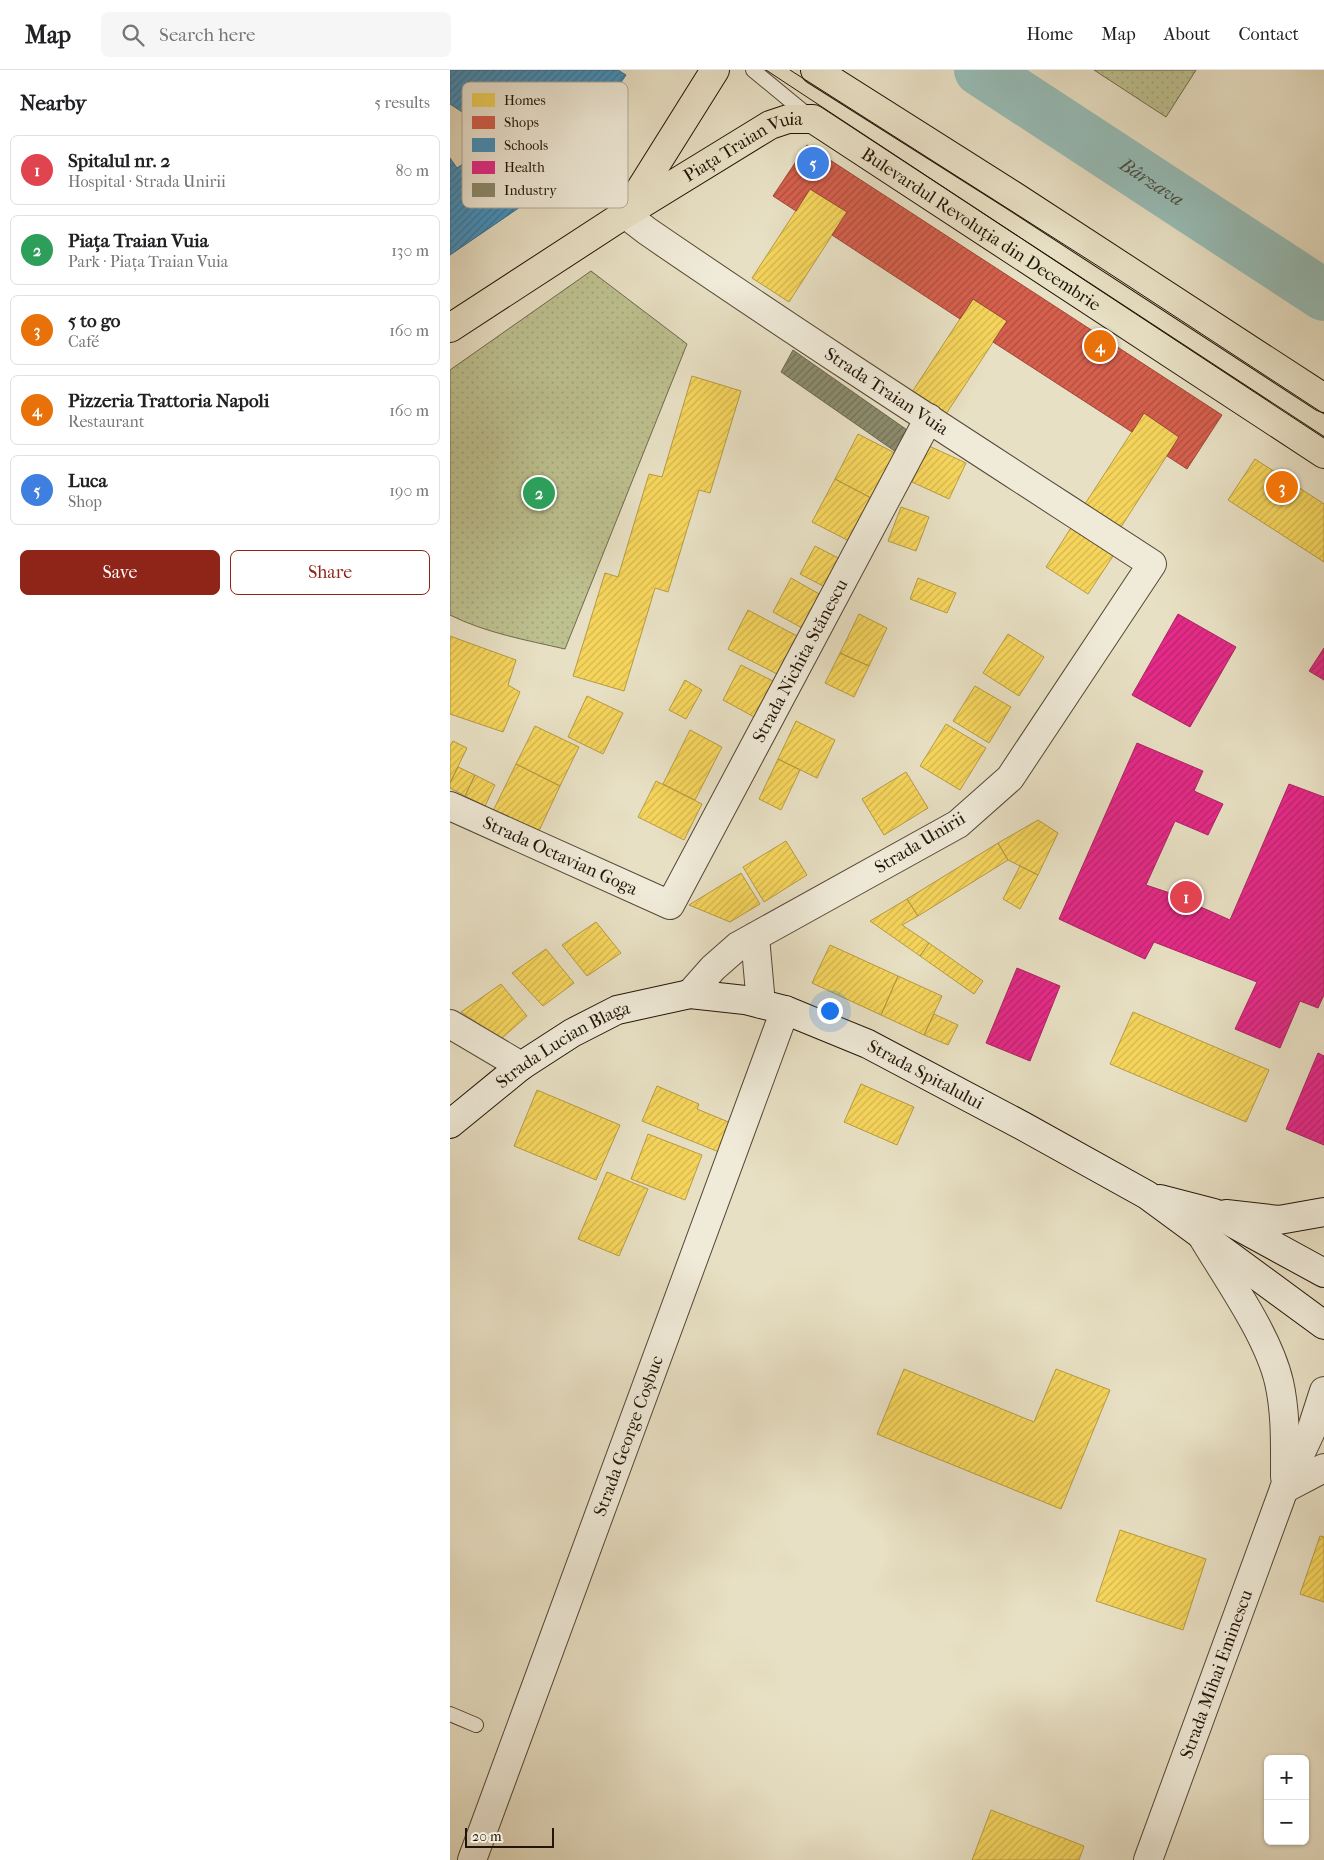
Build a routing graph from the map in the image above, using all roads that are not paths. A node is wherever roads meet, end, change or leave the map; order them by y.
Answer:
1 (716, 70) edge
2 (753, 70) edge
3 (815, 70) edge
4 (814, 119) junction
5 (625, 214) junction
6 (450, 328) edge
7 (1324, 398) edge
8 (929, 418) junction
9 (1324, 454) edge
10 (1152, 564) joint
11 (450, 806) edge
12 (670, 905) joint
13 (755, 937) junction
14 (690, 994) junction
15 (773, 1007) junction
16 (450, 1024) edge
17 (521, 1066) junction
18 (450, 1124) edge
19 (1324, 1212) edge
20 (1208, 1225) junction
21 (1324, 1273) edge
22 (1324, 1325) edge
23 (1324, 1391) edge
24 (1317, 1426) edge
25 (1324, 1468) edge
26 (1284, 1489) junction
27 (450, 1714) edge
28 (476, 1725) dead end
29 (472, 1860) edge
30 (1148, 1860) edge

1 - 5 main road
2 - 4 lane
3 - 7 main road
4 - 5 main road, Piața Traian Vuia
4 - 9 main road, Bulevardul Revoluția din Decembrie
5 - 6 main road, Piața Traian Vuia
5 - 8 street, Strada Traian Vuia
8 - 10 street, Strada Traian Vuia
8 - 12 street, Strada Nichita Stănescu
10 - 13 street, Strada Unirii
11 - 12 street, Strada Octavian Goga
13 - 14 street, Strada Unirii
13 - 15 street
14 - 15 street, Strada Spitalului
14 - 17 street, Strada Lucian Blaga
15 - 20 street, Strada Spitalului
15 - 29 street, Strada George Coșbuc
16 - 17 street
17 - 18 street, Strada Lucian Blaga
19 - 20 street
20 - 21 street, Strada Spitalului
20 - 22 street, Strada Spitalului
20 - 26 street, Strada Mihai Eminescu
23 - 24 street, Strada Mihai Eminescu
24 - 26 street, Strada Mihai Eminescu
25 - 26 street
26 - 30 street, Strada Mihai Eminescu
27 - 28 lane

